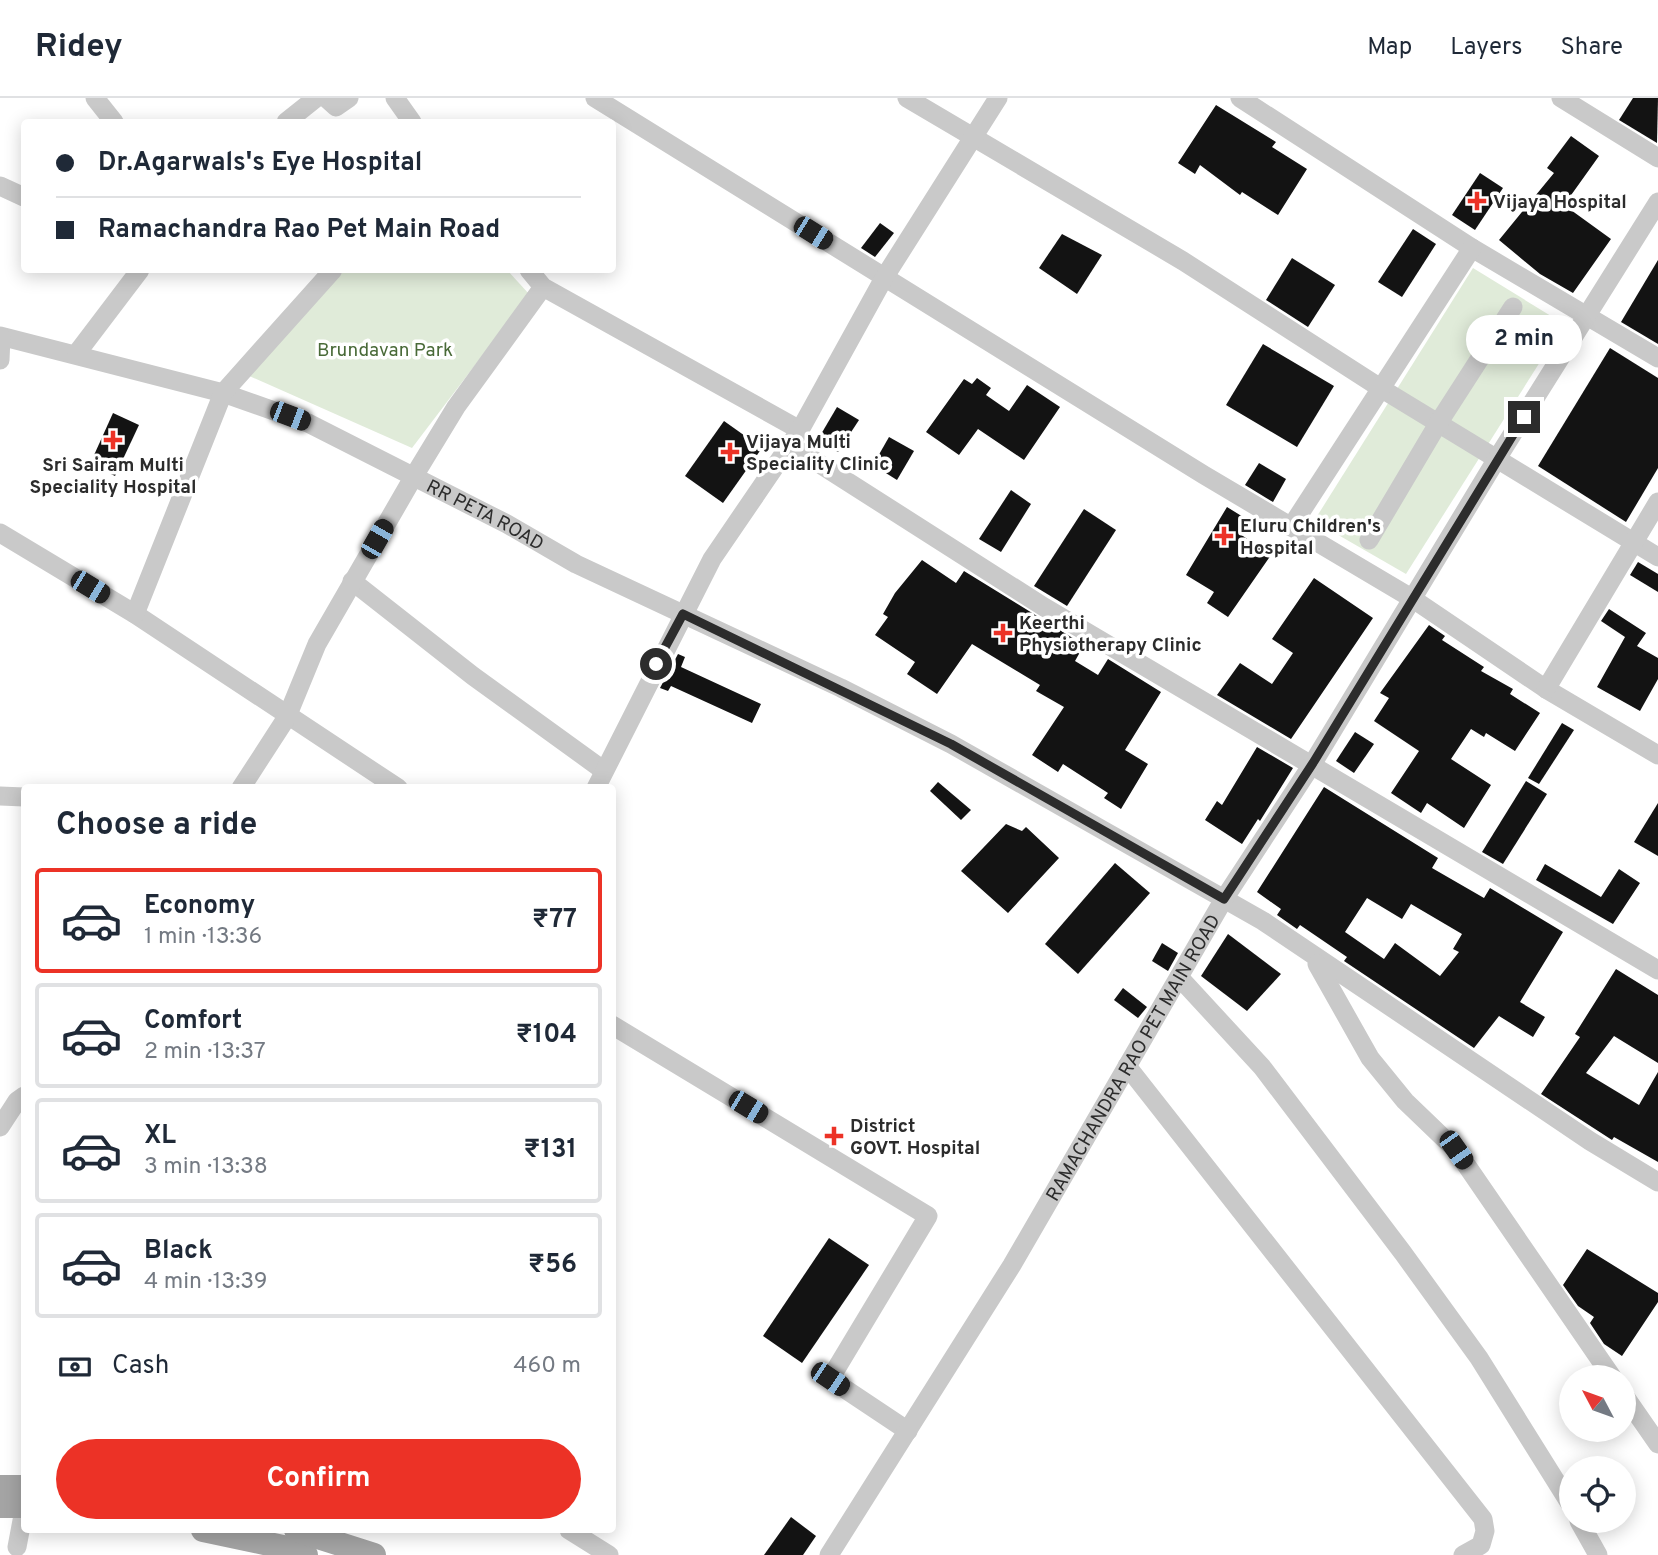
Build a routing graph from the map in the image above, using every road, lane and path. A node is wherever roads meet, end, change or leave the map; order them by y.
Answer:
1 (95, 98) edge
2 (316, 98) edge
3 (326, 98) edge
4 (349, 98) edge
5 (395, 98) edge
6 (595, 98) edge
7 (907, 98) edge
8 (998, 98) edge
9 (1240, 98) edge
10 (1561, 98) edge
11 (112, 119) edge
12 (290, 119) edge
13 (410, 119) edge
14 (975, 139) junction
15 (1658, 158) edge
16 (0, 187) edge
17 (21, 196) edge
18 (1658, 202) edge
19 (1472, 248) junction
20 (138, 273) edge
21 (330, 273) edge
22 (531, 273) edge
23 (884, 278) junction
24 (543, 288) junction
25 (1513, 307) dead end
26 (1589, 315) junction
27 (1, 337) edge
28 (77, 354) junction
29 (1658, 358) edge
30 (0, 360) edge
31 (1382, 389) junction
32 (223, 393) junction
33 (1439, 422) junction
34 (795, 438) junction
35 (1498, 457) junction
36 (414, 476) junction
37 (1658, 502) edge
38 (1291, 527) junction
39 (0, 533) edge
40 (1369, 540) dead end
41 (1634, 541) junction
42 (1658, 557) edge
43 (352, 581) junction
44 (1413, 599) junction
45 (135, 614) junction
46 (683, 614) junction
47 (1546, 689) junction
48 (287, 717) junction
49 (1658, 755) edge
50 (1313, 763) junction
51 (599, 779) edge
52 (244, 784) edge
53 (392, 784) edge
54 (0, 796) edge
55 (21, 797) edge
56 (1224, 899) junction
57 (1315, 959) junction
58 (1658, 970) edge
59 (1179, 977) junction
60 (616, 1027) edge
61 (1127, 1066) junction
62 (21, 1098) edge
63 (0, 1127) edge
64 (1658, 1182) edge
65 (1604, 1365) edge
66 (1636, 1412) edge
67 (908, 1431) junction
68 (1658, 1444) edge
69 (1559, 1486) edge
70 (0, 1487) edge
71 (21, 1487) edge
72 (0, 1506) edge
73 (21, 1508) edge
74 (21, 1525) edge
75 (225, 1533) edge
76 (305, 1533) edge
77 (574, 1533) edge
78 (1586, 1533) edge
79 (17, 1547) dead end
80 (306, 1555) edge
81 (374, 1555) edge
82 (609, 1555) edge
83 (829, 1555) edge
84 (1463, 1555) edge
85 (1598, 1555) edge

1 - 11 street
2 - 12 street
3 - 4 street
5 - 13 street
6 - 23 street
7 - 14 street
8 - 14 street
9 - 19 street
10 - 15 street
14 - 23 street
14 - 31 street
16 - 17 street
18 - 26 street, RAMACHANDRA RAO PET MAIN ROAD
19 - 26 street
19 - 31 street
20 - 28 street
21 - 32 street
22 - 24 street
23 - 34 street
23 - 38 street
24 - 34 street
24 - 36 street
25 - 33 street
26 - 29 street
26 - 35 street, RAMACHANDRA RAO PET MAIN ROAD
27 - 28 street, RR PETA ROAD
27 - 30 street
28 - 32 street, RR PETA ROAD
31 - 33 street
31 - 38 street
32 - 36 street, RR PETA ROAD
32 - 45 street
33 - 35 street
33 - 40 street
34 - 46 street
34 - 50 street
35 - 41 street
35 - 44 street, RAMACHANDRA RAO PET MAIN ROAD
36 - 43 street
36 - 46 street, RR PETA ROAD
37 - 41 street
38 - 44 street
39 - 45 street
41 - 42 street
41 - 47 street
43 - 48 street
43 - 51 street
44 - 47 street
44 - 50 street, RAMACHANDRA RAO PET MAIN ROAD
45 - 48 street
46 - 51 street
46 - 56 street, RR PETA ROAD
47 - 49 street
48 - 52 street
48 - 53 street
50 - 56 street, RAMACHANDRA RAO PET MAIN ROAD
50 - 58 street
54 - 55 street
56 - 57 street, RR PETA ROAD
56 - 59 street, RAMACHANDRA RAO PET MAIN ROAD
57 - 64 street, RR PETA ROAD
57 - 65 street
59 - 61 street, RAMACHANDRA RAO PET MAIN ROAD
59 - 69 street
60 - 67 street
61 - 67 street, RAMACHANDRA RAO PET MAIN ROAD
61 - 84 street
62 - 63 street
66 - 68 street
67 - 83 street, RAMACHANDRA RAO PET MAIN ROAD
70 - 71 main road
72 - 73 main road
74 - 79 street
75 - 80 main road
76 - 81 main road
77 - 82 street
78 - 85 street

